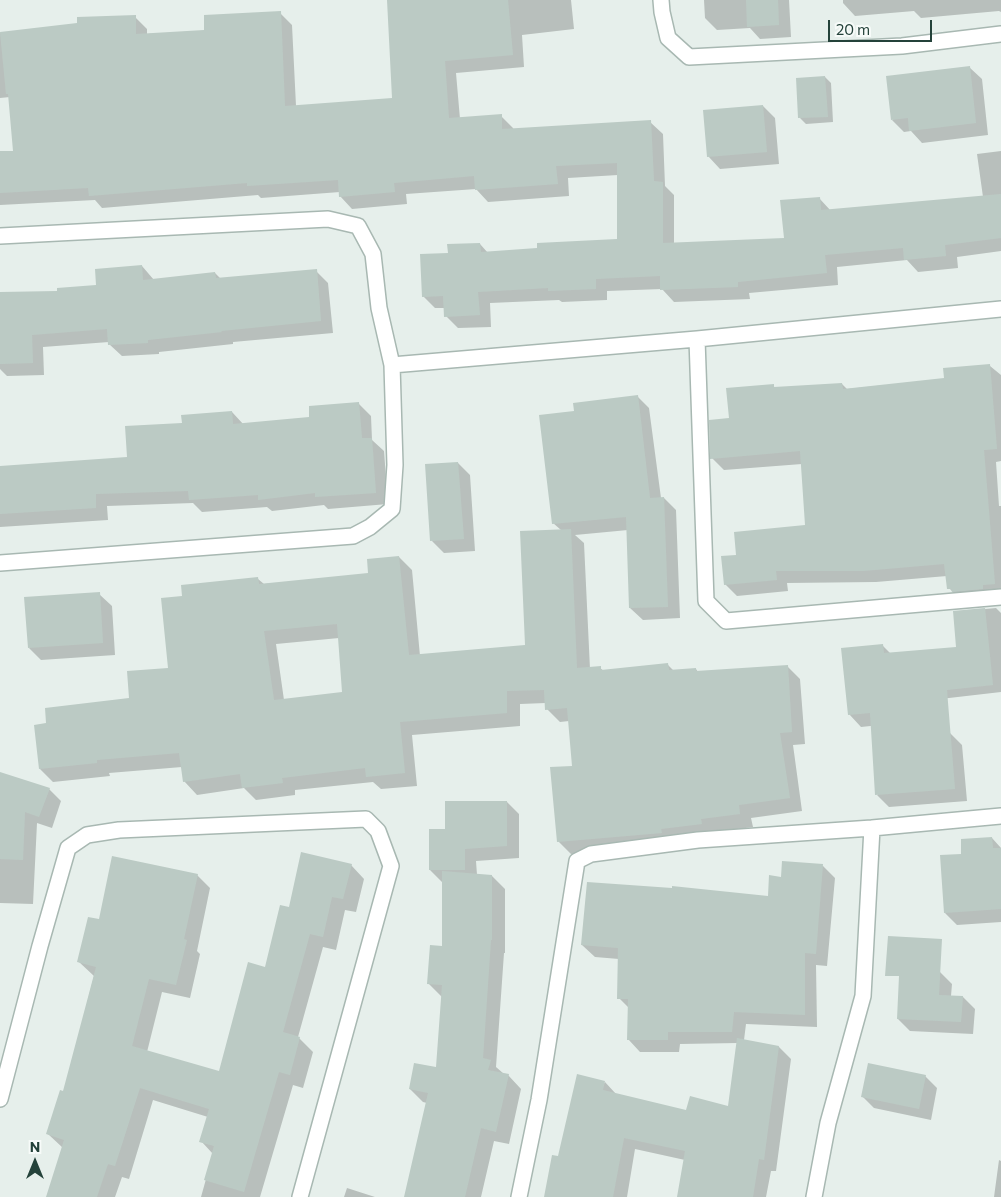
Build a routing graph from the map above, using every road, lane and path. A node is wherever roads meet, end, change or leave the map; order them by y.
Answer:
1 (662, 0) edge
2 (1001, 34) edge
3 (0, 236) edge
4 (1001, 309) edge
5 (697, 339) junction
6 (392, 366) junction
7 (0, 563) edge
8 (1001, 597) edge
9 (1001, 816) edge
10 (872, 828) junction
11 (0, 1099) edge
12 (300, 1197) edge
13 (519, 1197) edge
14 (814, 1197) edge

1 - 2 street
3 - 6 street
4 - 5 street
5 - 6 street
5 - 8 street
6 - 7 street
9 - 10 street
10 - 13 street
10 - 14 street
11 - 12 street

